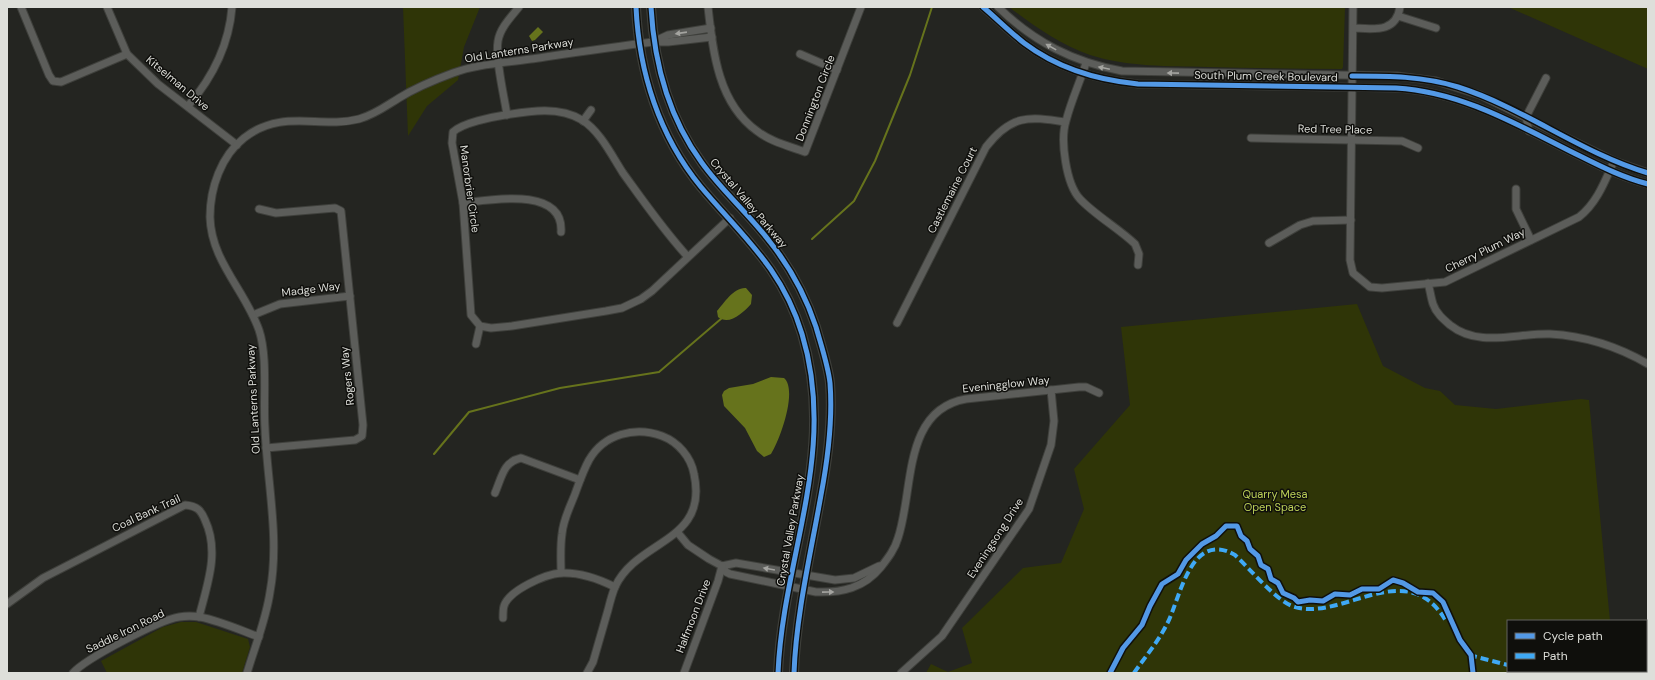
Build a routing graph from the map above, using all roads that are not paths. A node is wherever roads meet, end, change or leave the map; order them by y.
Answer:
1 (21, 7) edge
2 (107, 7) edge
3 (232, 7) edge
4 (519, 7) edge
5 (636, 7) edge
6 (651, 7) edge
7 (708, 7) edge
8 (861, 7) edge
9 (983, 7) edge
10 (998, 7) edge
11 (1353, 7) edge
12 (1400, 7) edge
13 (992, 10) edge
14 (1398, 16) junction
15 (711, 28) junction
16 (1354, 28) junction
17 (1436, 28) dead end
18 (712, 37) junction
19 (654, 42) junction
20 (639, 44) junction
21 (127, 54) junction
22 (800, 54) dead end
23 (1086, 63) junction
24 (499, 64) junction
25 (837, 70) junction
26 (1082, 74) junction
27 (1352, 76) junction
28 (1546, 78) dead end
29 (1352, 87) junction
30 (188, 106) junction
31 (591, 110) dead end
32 (507, 115) junction
33 (1526, 118) junction
34 (583, 121) junction
35 (1065, 122) junction
36 (1529, 131) junction
37 (1251, 138) dead end
38 (1352, 140) junction
39 (237, 145) junction
40 (1418, 148) dead end
41 (1614, 161) junction
42 (1610, 171) junction
43 (1648, 173) edge
44 (1648, 184) edge
45 (1516, 189) dead end
46 (463, 203) junction
47 (259, 209) dead end
48 (730, 218) junction
49 (1351, 220) junction
50 (561, 232) dead end
51 (1531, 240) junction
52 (1269, 243) dead end
53 (688, 257) junction
54 (1138, 265) dead end
55 (1428, 283) junction
56 (350, 296) junction
57 (253, 315) junction
58 (898, 323) dead end
59 (480, 326) junction
60 (476, 344) dead end
61 (1648, 364) edge
62 (1051, 390) junction
63 (1099, 393) dead end
64 (266, 448) junction
65 (580, 480) junction
66 (495, 493) dead end
67 (678, 533) junction
68 (884, 563) junction
69 (722, 566) junction
70 (561, 573) junction
71 (792, 573) junction
72 (807, 576) junction
73 (790, 586) junction
74 (615, 587) junction
75 (805, 590) junction
76 (7, 604) edge
77 (199, 616) junction
78 (503, 618) dead end
79 (258, 637) junction
80 (73, 673) edge
81 (247, 673) edge
82 (587, 673) edge
83 (684, 673) edge
84 (778, 673) edge
85 (794, 673) edge
86 (901, 673) edge

1 - 21 street
2 - 21 street, Kitselman Drive
3 - 30 street
4 - 24 street
5 - 20 main road, Crystal Valley Parkway
6 - 19 main road, Crystal Valley Parkway
7 - 15 street, Donnington Circle
8 - 25 street, Donnington Circle
9 - 13 street, South Plum Creek Boulevard
23 -> 10 street, South Plum Creek Boulevard
11 - 16 street, Cherry Plum Way
12 - 14 street
13 - 26 street, South Plum Creek Boulevard
14 - 16 street
14 - 17 street
15 - 18 street, Donnington Circle
15 -> 19 street, Old Lanterns Parkway
16 - 27 street, Cherry Plum Way
18 - 19 street, Old Lanterns Parkway
18 - 25 street, Donnington Circle
19 - 20 street, Old Lanterns Parkway
19 - 72 main road, Crystal Valley Parkway
20 - 24 street, Old Lanterns Parkway
20 - 48 main road, Crystal Valley Parkway
21 - 30 street, Kitselman Drive
22 - 25 street
23 - 26 street
27 -> 23 street, South Plum Creek Boulevard
24 - 32 street
24 - 39 street, Old Lanterns Parkway
26 - 29 street, South Plum Creek Boulevard
26 - 35 street
27 - 29 street, Cherry Plum Way
27 - 33 street, South Plum Creek Boulevard
28 - 33 street
29 - 36 street, South Plum Creek Boulevard
29 - 38 street, Cherry Plum Way
30 - 39 street, Kitselman Drive
31 - 34 street
32 - 34 street, Manorbrier Circle
32 - 46 street, Manorbrier Circle
33 - 36 street
33 - 41 street, South Plum Creek Boulevard
34 - 53 street, Manorbrier Circle
35 - 54 street
35 - 58 street, Castlemaine Court
36 - 42 street, South Plum Creek Boulevard
37 - 38 street, Red Tree Place
38 - 40 street, Red Tree Place
38 - 49 street, Cherry Plum Way
39 - 57 street, Old Lanterns Parkway
41 - 42 street, Cherry Plum Way
41 - 43 street, South Plum Creek Boulevard
42 - 44 street, South Plum Creek Boulevard
42 - 51 street, Cherry Plum Way
45 - 51 street
46 - 50 street
46 - 59 street, Manorbrier Circle
47 - 56 street, Rogers Way
48 - 53 street
48 - 71 main road, Crystal Valley Parkway
49 - 52 street
49 - 55 street, Cherry Plum Way
51 - 55 street, Cherry Plum Way
53 - 59 street
55 - 61 street
56 - 57 street, Madge Way
56 - 64 street, Rogers Way
57 - 64 street, Old Lanterns Parkway
59 - 60 street
62 - 63 street, Eveningglow Way
62 - 68 street, Eveningglow Way
62 - 86 street, Eveningsong Drive
64 - 79 street, Old Lanterns Parkway
65 - 66 street
65 - 67 street
65 - 70 street
67 - 69 street, Eveningglow Way
67 - 74 street
68 - 72 street, Eveningglow Way
75 -> 68 street, Eveningglow Way
71 -> 69 street, Eveningglow Way
69 - 73 street, Eveningglow Way
69 - 83 street, Halfmoon Drive
70 - 74 street
70 - 78 street
71 - 72 street, Eveningglow Way
71 - 73 main road, Crystal Valley Parkway
72 - 75 main road, Crystal Valley Parkway
73 - 75 street, Eveningglow Way
73 - 84 main road, Crystal Valley Parkway
74 - 82 street
75 - 85 main road, Crystal Valley Parkway
76 - 77 street, Coal Bank Trail
77 - 79 street, Saddle Iron Road
77 - 80 street, Saddle Iron Road
79 - 81 street, Old Lanterns Parkway

